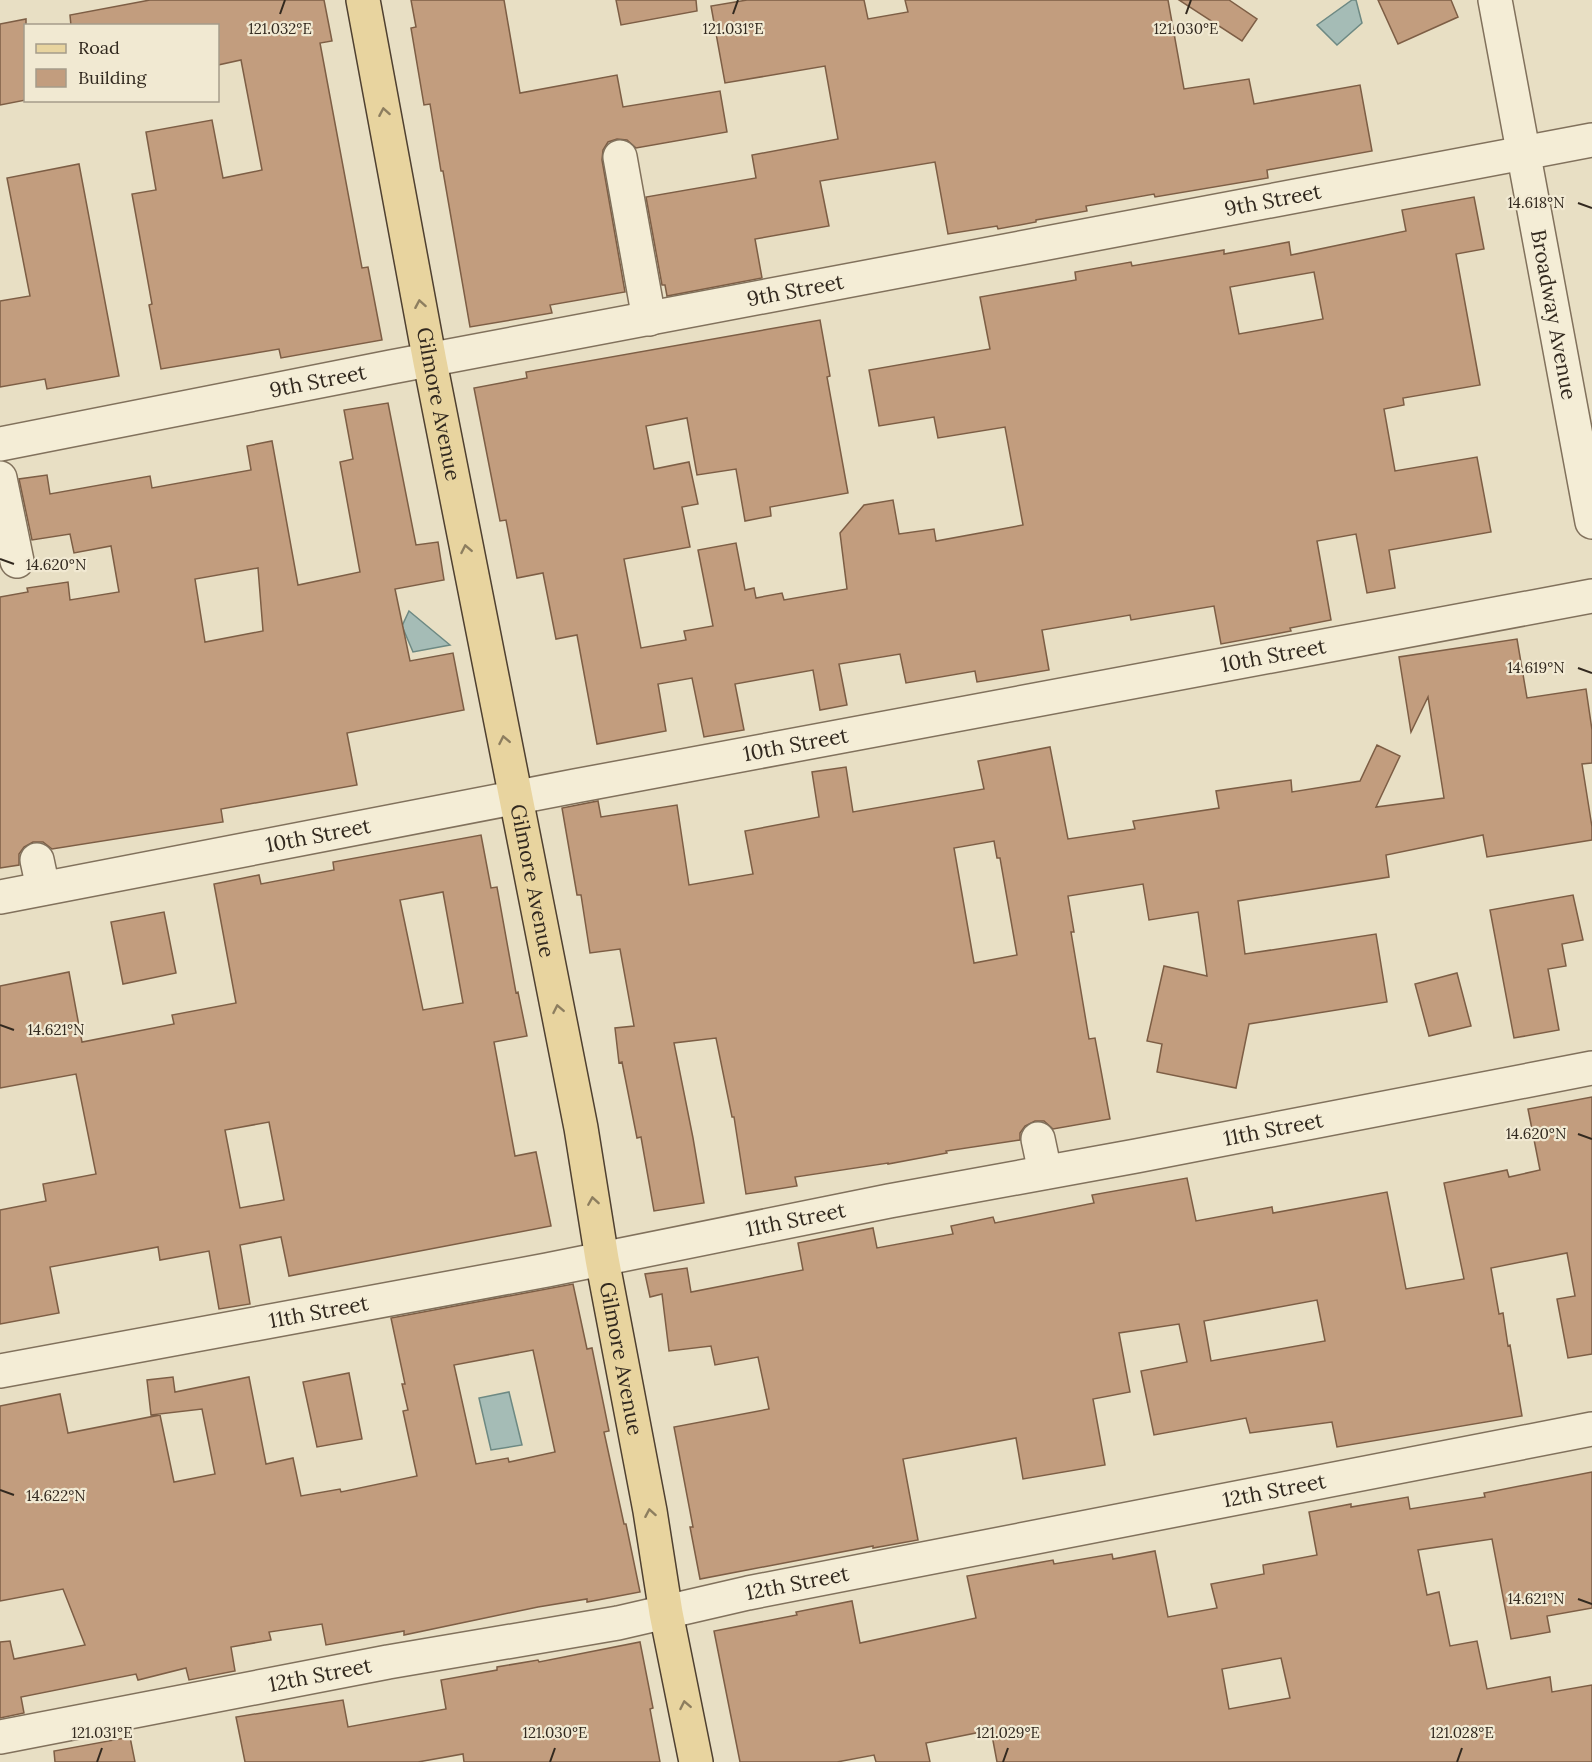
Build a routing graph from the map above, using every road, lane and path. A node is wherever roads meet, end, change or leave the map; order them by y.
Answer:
1 (363, 0) edge
2 (1495, 0) edge
3 (1592, 140) edge
4 (1523, 153) junction
5 (620, 157) dead end
6 (649, 319) junction
7 (430, 362) junction
8 (0, 444) edge
9 (0, 478) edge
10 (1592, 522) edge
11 (17, 561) dead end
12 (1592, 596) edge
13 (516, 798) junction
14 (0, 897) edge
15 (1592, 1068) edge
16 (1038, 1139) dead end
17 (1045, 1172) junction
18 (602, 1259) junction
19 (0, 1371) edge
20 (1592, 1430) edge
21 (666, 1613) junction
22 (0, 1737) edge
23 (696, 1762) edge

7 -> 1 main road, Gilmore Avenue
2 - 4 street, Broadway Avenue
3 - 4 street, 9th Street
4 - 6 street, 9th Street
4 - 10 street, Broadway Avenue
5 - 6 street
6 - 7 street, 9th Street
7 - 8 street, 9th Street
13 -> 7 main road, Gilmore Avenue
9 - 11 street
12 - 13 street, 10th Street
13 - 14 street, 10th Street
18 -> 13 main road, Gilmore Avenue
15 - 17 street, 11th Street
16 - 17 street
17 - 18 street, 11th Street
18 - 19 street, 11th Street
21 -> 18 main road, Gilmore Avenue
20 - 21 street, 12th Street
21 - 22 street, 12th Street
23 -> 21 main road, Gilmore Avenue

